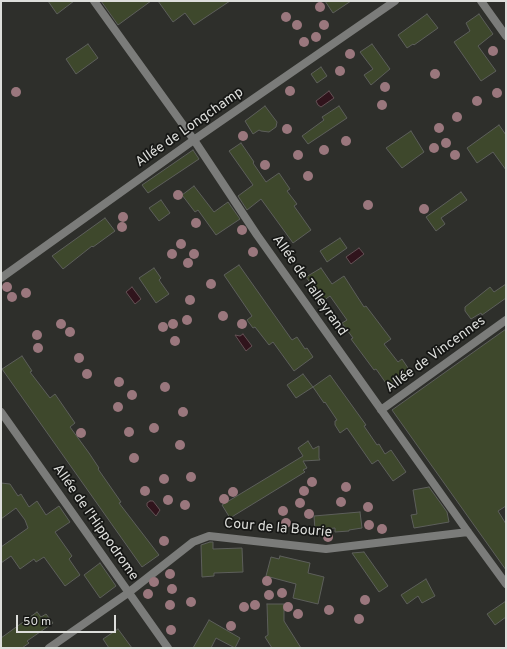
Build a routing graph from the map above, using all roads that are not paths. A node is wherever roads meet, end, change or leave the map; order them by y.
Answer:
1 (94, 1) edge
2 (395, 1) edge
3 (481, 1) edge
4 (506, 36) edge
5 (194, 140) junction
6 (1, 278) edge
7 (506, 320) edge
8 (381, 410) junction
9 (1, 412) edge
10 (468, 532) junction
11 (506, 584) edge
12 (128, 593) junction
13 (49, 648) edge
14 (168, 648) edge

1 - 5 street, Allée de Talleyrand
2 - 5 street, Allée de Longchamp
3 - 4 street
5 - 6 street, Allée de Longchamp
5 - 8 street, Allée de Talleyrand
7 - 8 street, Allée de Vincennes
8 - 10 street, Allée de Talleyrand
9 - 12 street, Allée de l'Hippodrome
10 - 11 street, Allée de Talleyrand
10 - 12 street, Cour de la Bourie
12 - 13 street, Cour de la Bourie
12 - 14 street, Allée de l'Hippodrome

